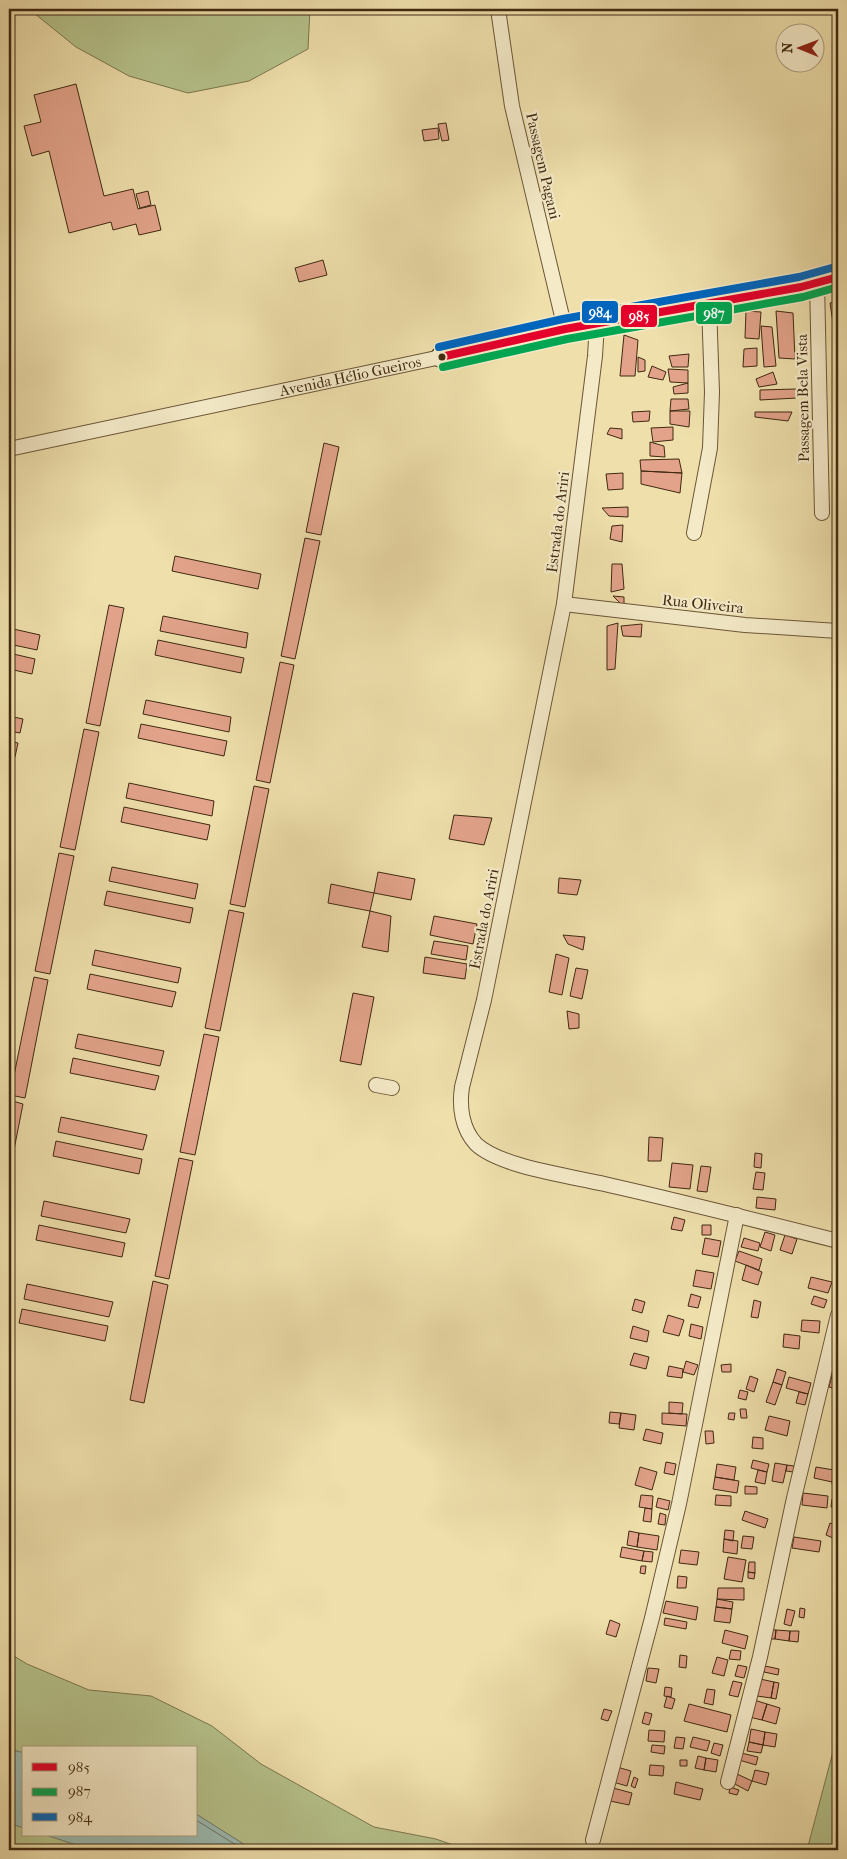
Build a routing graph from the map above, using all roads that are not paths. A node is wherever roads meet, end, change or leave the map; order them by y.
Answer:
1 (498, 9) edge
2 (838, 277) edge
3 (817, 282) junction
4 (709, 304) junction
5 (597, 323) junction
6 (565, 329) junction
7 (441, 357) joint
8 (9, 448) edge
9 (822, 513) dead end
10 (694, 533) dead end
11 (564, 604) junction
12 (838, 631) edge
13 (376, 1085) dead end
14 (392, 1088) dead end
15 (737, 1215) junction
16 (838, 1241) edge
17 (838, 1315) edge
18 (728, 1782) dead end
19 (593, 1840) dead end

1 - 6 street, Passagem Pagani
2 - 3 main road, Avenida Hélio Gueiros
3 - 4 main road, Avenida Hélio Gueiros
3 - 9 street, Passagem Bela Vista
4 - 5 main road, Avenida Hélio Gueiros
4 - 10 street
5 - 6 main road, Avenida Hélio Gueiros
5 - 11 street, Estrada do Ariri
6 - 7 main road, Avenida Hélio Gueiros
7 - 8 street, Avenida Hélio Gueiros
11 - 12 street, Rua Oliveira
11 - 15 street, Estrada do Ariri
13 - 14 street
15 - 16 street, Estrada do Ariri
15 - 19 street
17 - 18 street

